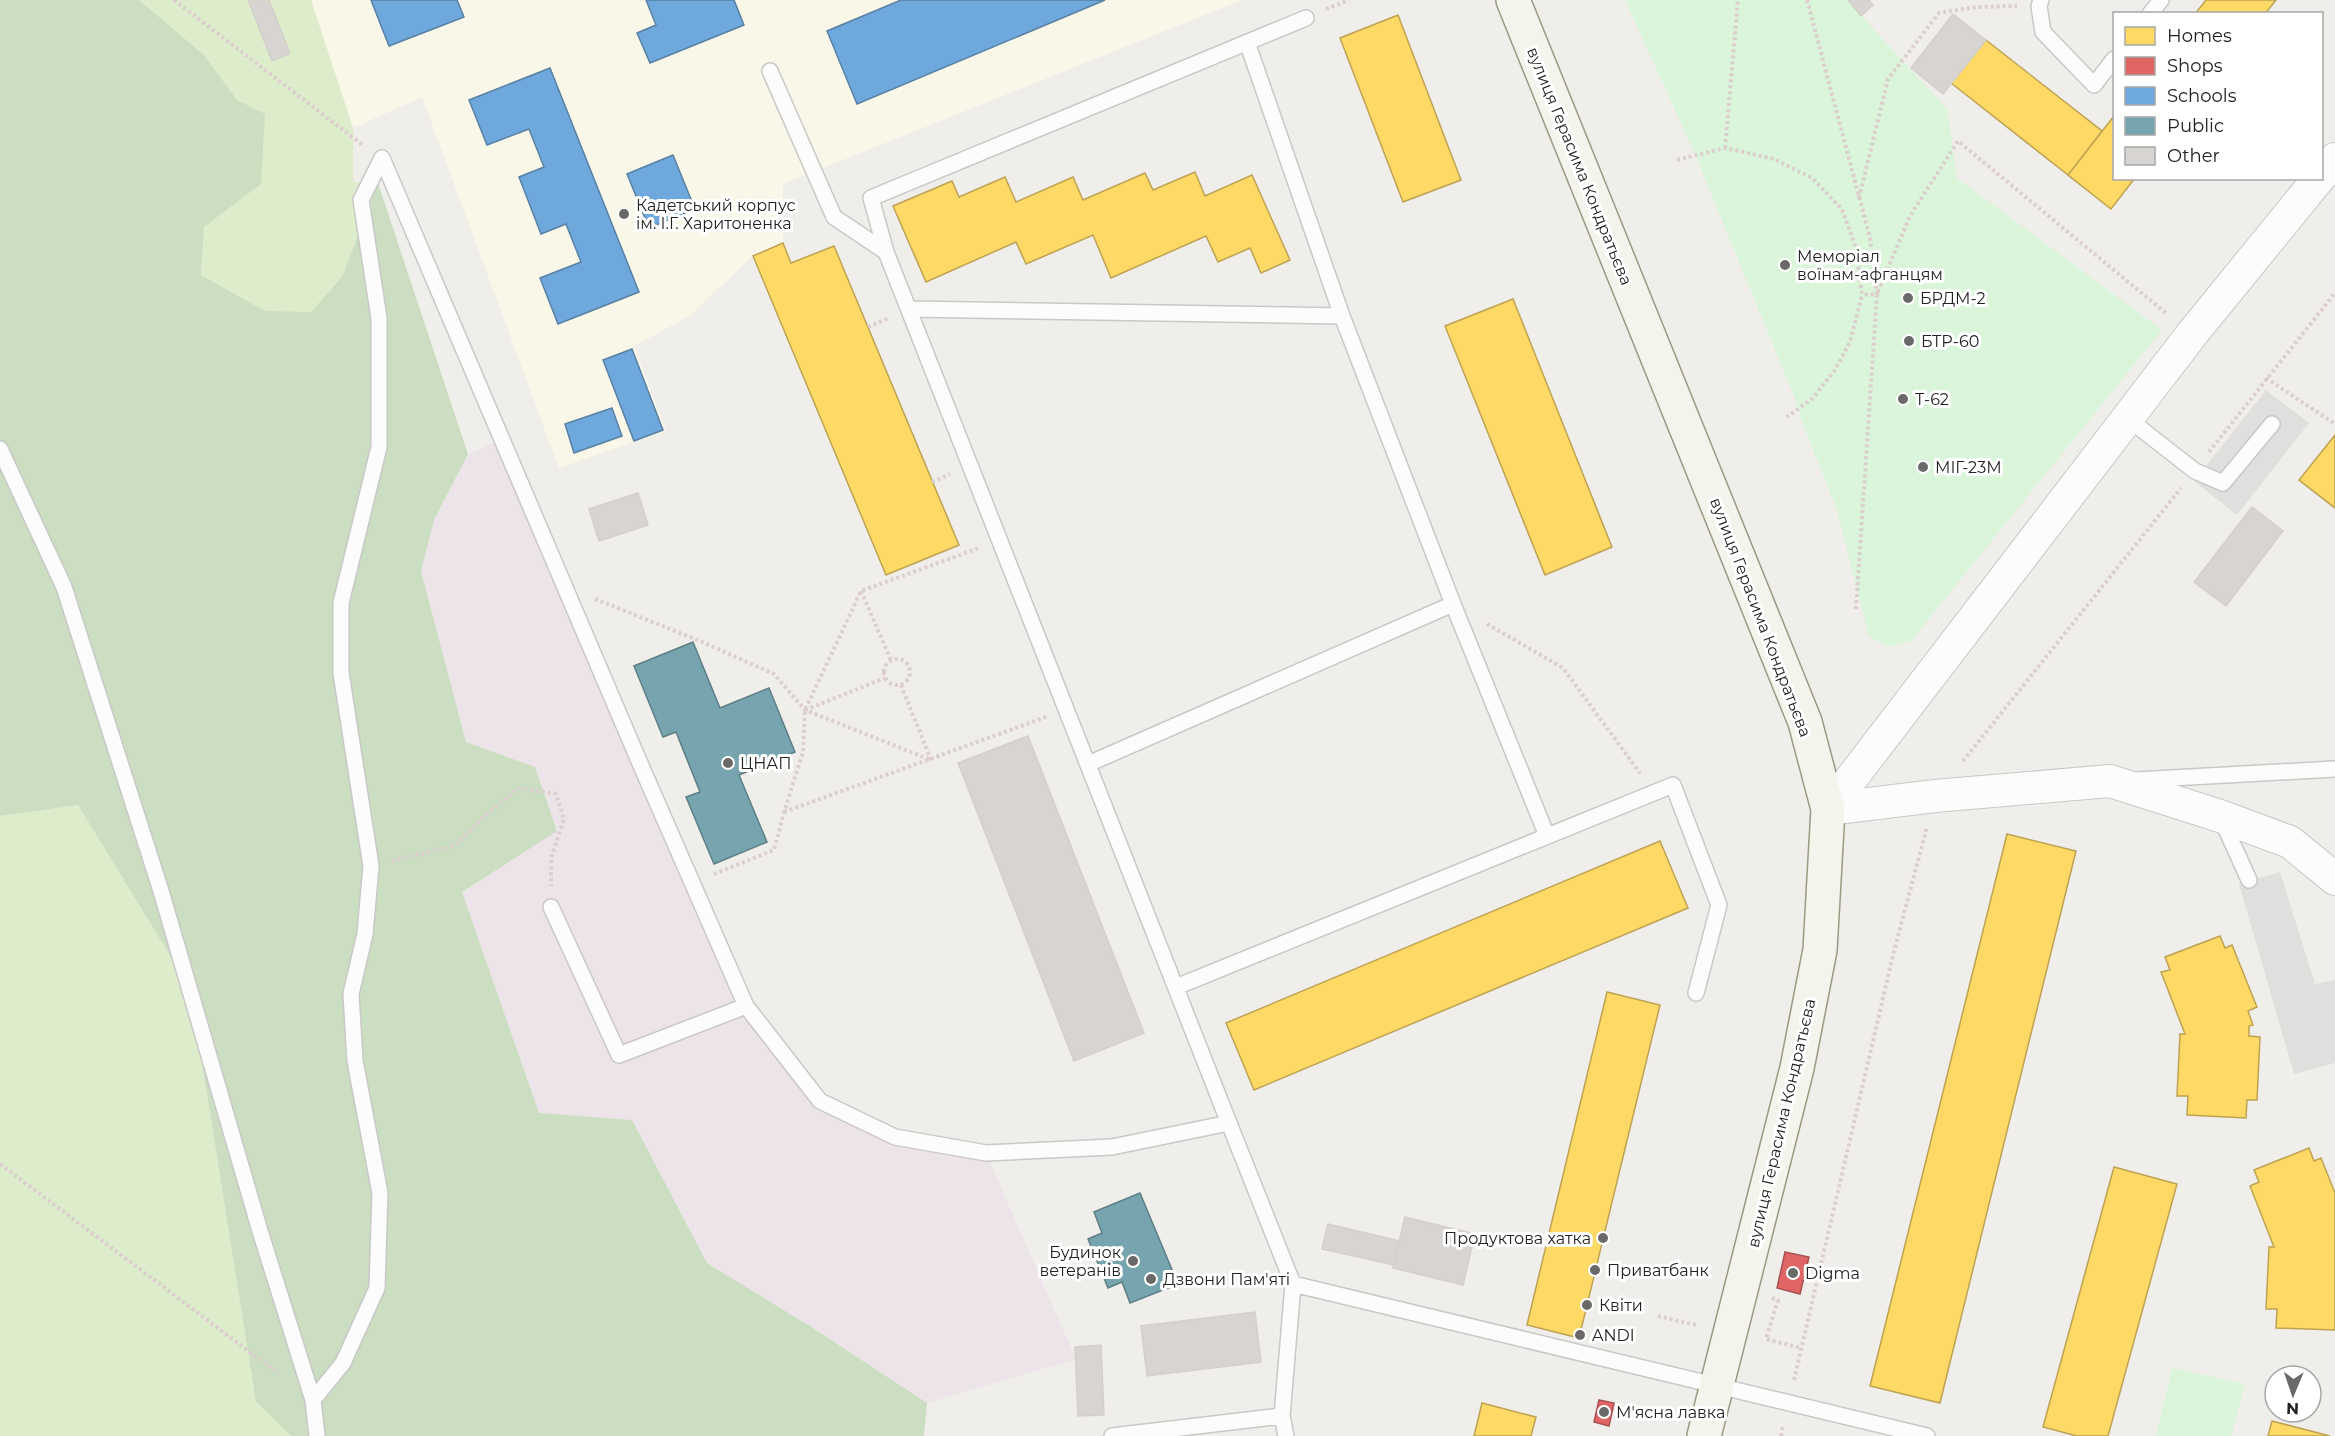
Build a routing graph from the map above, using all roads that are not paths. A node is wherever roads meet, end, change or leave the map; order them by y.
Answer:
1 (1513, 0) edge
2 (2161, 0) edge
3 (2040, 3) edge
4 (2152, 12) edge
5 (1306, 18) dead end
6 (1247, 42) junction
7 (2113, 61) edge
8 (770, 71) dead end
9 (2335, 159) edge
10 (2323, 173) edge
11 (2318, 180) edge
12 (886, 252) junction
13 (909, 309) junction
14 (1342, 316) junction
15 (2127, 417) junction
16 (2272, 424) dead end
17 (0, 449) edge
18 (1453, 604) junction
19 (1088, 764) junction
20 (2335, 769) edge
21 (2109, 781) junction
22 (1828, 809) junction
23 (2220, 816) junction
24 (1546, 836) junction
25 (2335, 879) edge
26 (2249, 880) dead end
27 (551, 907) road end
28 (1176, 987) junction
29 (1696, 993) dead end
30 (746, 1006) junction
31 (1229, 1122) junction
32 (1293, 1284) junction
33 (1716, 1386) junction
34 (313, 1400) junction
35 (1282, 1416) junction
36 (316, 1436) edge
37 (1112, 1436) edge
38 (1286, 1436) edge
39 (1704, 1436) edge
40 (1927, 1436) edge

1 - 22 main road, вулиця Герасима Кондратьєва
2 - 4 lane
3 - 7 lane
5 - 6 lane
6 - 12 lane
6 - 14 lane
8 - 12 lane
9 - 10 street
11 - 15 street
12 - 13 lane
13 - 14 lane
13 - 19 lane
14 - 18 lane
15 - 16 lane
15 - 22 street
17 - 34 lane
18 - 19 lane
18 - 24 lane
19 - 28 lane
20 - 21 lane
21 - 22 street
21 - 23 street
22 - 33 main road, вулиця Герасима Кондратьєва
23 - 25 street
23 - 26 lane
24 - 28 lane
24 - 29 lane
27 - 30 lane
28 - 31 lane
30 - 31 lane
30 - 34 lane
31 - 32 lane
32 - 33 lane
32 - 35 lane
33 - 39 main road, вулиця Герасима Кондратьєва
33 - 40 lane
34 - 36 lane
35 - 37 lane
35 - 38 lane

